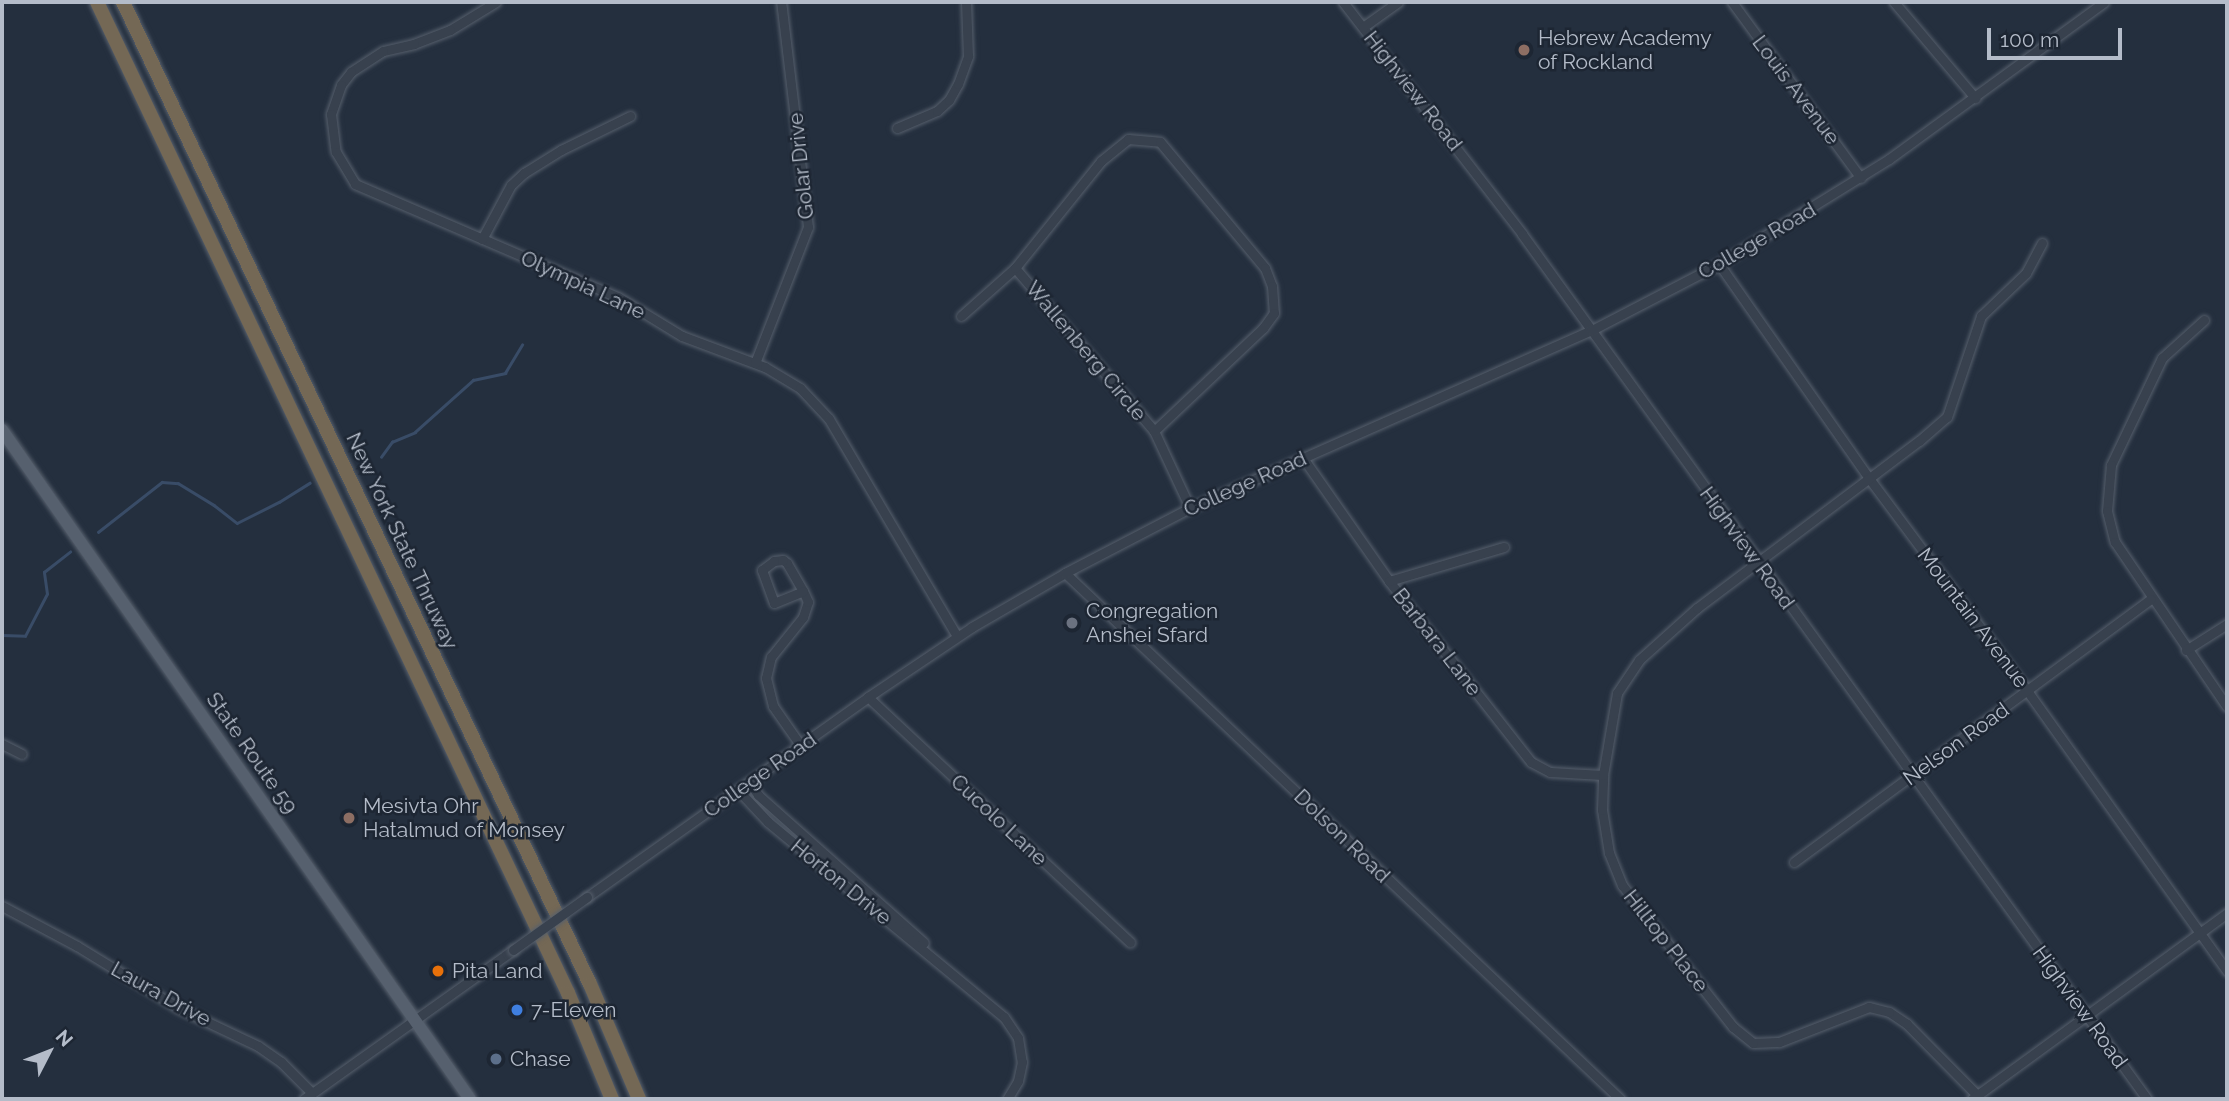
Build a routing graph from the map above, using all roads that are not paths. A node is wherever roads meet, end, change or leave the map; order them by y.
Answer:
1 (97, 2) edge
2 (123, 2) edge
3 (496, 2) edge
4 (781, 2) edge
5 (966, 2) edge
6 (1342, 2) edge
7 (1398, 2) edge
8 (1732, 2) edge
9 (1894, 2) edge
10 (2104, 2) edge
11 (1363, 27) junction
12 (1975, 98) junction
13 (629, 116) dead end
14 (897, 128) dead end
15 (1861, 178) junction
16 (482, 239) junction
17 (2042, 243) dead end
18 (1719, 264) junction
19 (1015, 268) junction
20 (961, 316) dead end
21 (2204, 320) dead end
22 (1592, 330) junction
23 (755, 363) junction
24 (2, 430) edge
25 (1154, 431) junction
26 (1303, 458) junction
27 (1868, 478) junction
28 (1190, 508) junction
29 (1504, 547) dead end
30 (1757, 563) junction
31 (1065, 573) junction
32 (1390, 581) junction
33 (803, 591) junction
34 (2151, 599) junction
35 (2227, 624) edge
36 (957, 636) junction
37 (2186, 650) junction
38 (2028, 692) junction
39 (868, 697) junction
40 (2227, 708) edge
41 (2, 744) edge
42 (801, 746) junction
43 (22, 754) dead end
44 (1603, 775) junction
45 (1914, 775) junction
46 (750, 783) junction
47 (739, 791) junction
48 (1794, 862) dead end
49 (2, 906) edge
50 (2227, 913) edge
51 (2199, 933) junction
52 (1130, 942) dead end
53 (947, 967) junction
54 (2227, 971) edge
55 (2086, 1015) junction
56 (415, 1018) junction
57 (308, 1096) edge
58 (1975, 1097) edge
59 (470, 1099) edge
60 (612, 1099) edge
61 (639, 1099) edge
62 (1007, 1099) edge
63 (1620, 1099) edge
64 (2147, 1099) edge

1 - 60 highway, New York State Thruway
2 - 61 highway, New York State Thruway
3 - 16 street, Olympia Lane
4 - 23 street, Golar Drive
5 - 14 street
6 - 11 street, Highview Road
7 - 11 street
8 - 15 street, Louis Avenue
9 - 12 street
10 - 12 street, College Road
11 - 22 street, Highview Road
12 - 15 street, College Road
13 - 16 street
15 - 18 street, College Road
16 - 23 street, Olympia Lane
17 - 27 street, Hilltop Place
18 - 22 street, College Road
18 - 27 street, Mountain Avenue
19 - 20 street
19 - 25 street, Wallenberg Circle
19 - 25 street, Wallenberg Circle
21 - 34 street
22 - 26 street, College Road
22 - 30 street, Highview Road
23 - 36 street, Olympia Lane
24 - 56 main road, State Route 59
25 - 28 street, Wallenberg Circle
26 - 28 street, College Road
26 - 32 street, Barbara Lane
27 - 30 street, Hilltop Place
27 - 38 street, Mountain Avenue
28 - 31 street, College Road
29 - 32 street
30 - 44 street, Hilltop Place
30 - 45 street, Highview Road
31 - 36 street, College Road
31 - 63 street, Dolson Road
32 - 44 street, Barbara Lane
33 - 33 street
33 - 42 street
34 - 37 street
34 - 38 street, Nelson Road
35 - 37 street
36 - 39 street, College Road
37 - 40 street
38 - 45 street, Nelson Road
38 - 51 street, Mountain Avenue
39 - 42 street, College Road
39 - 52 street, Cucolo Lane
41 - 43 street
42 - 46 street, College Road
44 - 58 street, Hilltop Place
45 - 48 street, Nelson Road
45 - 55 street, Highview Road
46 - 47 street, College Road
46 - 53 street, Horton Drive
47 - 53 street, Horton Drive
47 - 56 street, College Road, bridge
49 - 57 street, Laura Drive
50 - 51 street
51 - 54 street, Mountain Avenue
51 - 55 street
53 - 62 street, Horton Drive
55 - 58 street
55 - 64 street, Highview Road
56 - 57 street, College Road
56 - 59 main road, State Route 59

